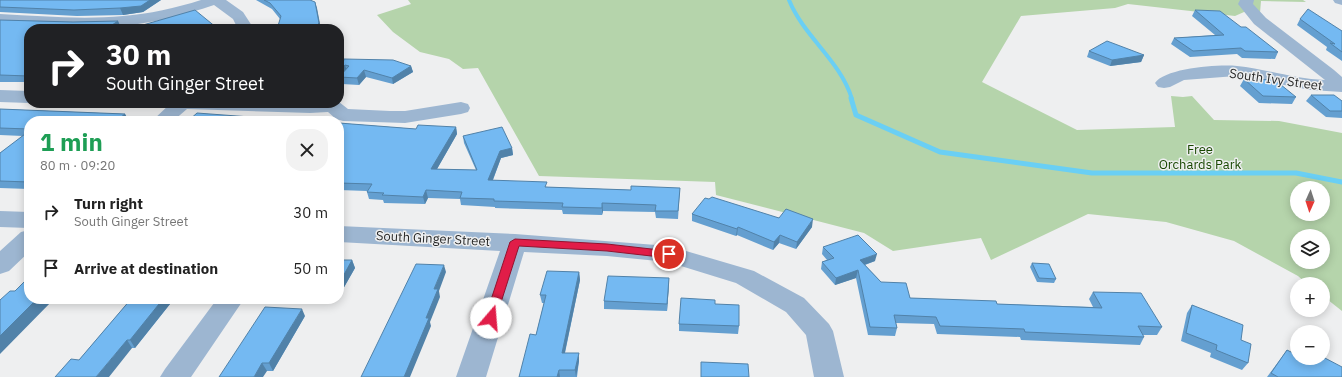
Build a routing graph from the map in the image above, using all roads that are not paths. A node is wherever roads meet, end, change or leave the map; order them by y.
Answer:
1 (216, 0) edge
2 (1247, 0) edge
3 (0, 19) edge
4 (245, 24) edge
5 (1164, 83) dead end
6 (1342, 87) edge
7 (0, 96) edge
8 (24, 97) edge
9 (176, 108) edge
10 (334, 108) edge
11 (461, 108) dead end
12 (168, 116) edge
13 (343, 116) edge
14 (344, 116) edge
15 (0, 219) edge
16 (24, 220) edge
17 (344, 234) edge
18 (515, 242) junction
19 (24, 243) edge
20 (0, 265) edge
21 (227, 304) edge
22 (175, 377) edge
23 (471, 377) edge
24 (829, 377) edge

1 - 3 street
1 - 4 street
2 - 6 street
5 - 6 street, South Ivy Street
7 - 8 street
9 - 12 street
10 - 13 street
11 - 14 street
15 - 16 street
17 - 18 street, South Ginger Street
18 - 23 street
18 - 24 street, South Ginger Street
19 - 20 street
21 - 22 street

